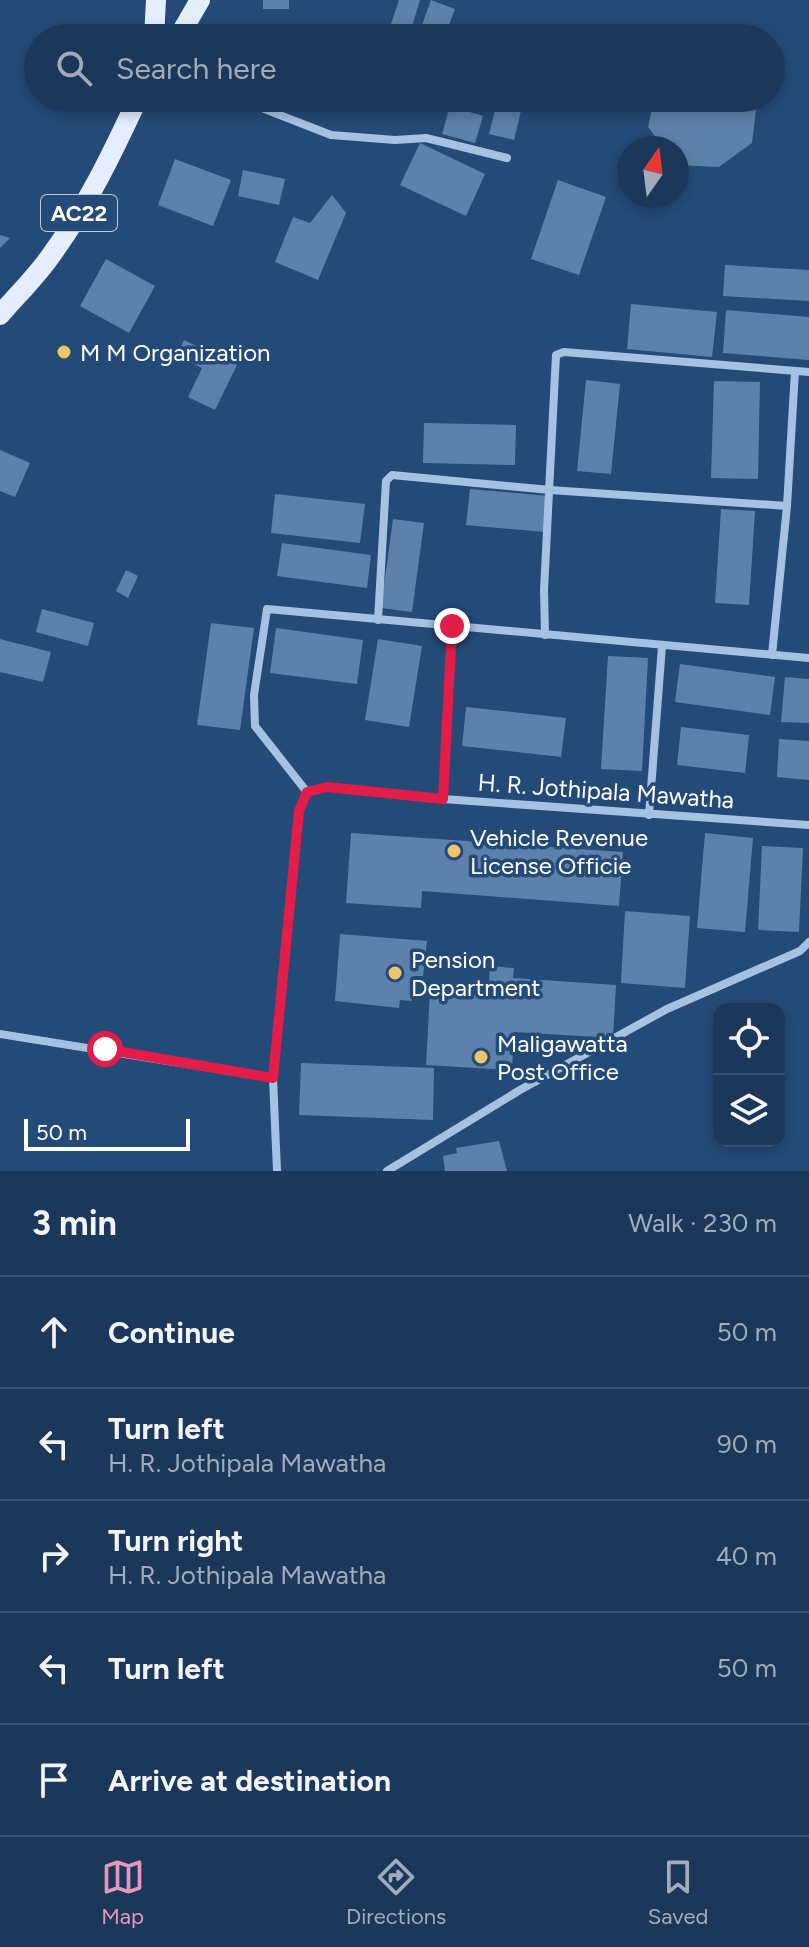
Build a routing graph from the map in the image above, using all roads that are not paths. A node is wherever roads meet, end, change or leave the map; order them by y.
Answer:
1 (156, 0) edge
2 (200, 0) edge
3 (155, 24) edge
4 (186, 24) edge
5 (131, 112) edge
6 (272, 112) edge
7 (507, 158) dead end
8 (0, 315) edge
9 (795, 371) junction
10 (809, 372) edge
11 (550, 490) junction
12 (787, 506) junction
13 (378, 620) junction
14 (452, 626) junction
15 (545, 635) junction
16 (662, 646) junction
17 (772, 655) junction
18 (809, 658) edge
19 (307, 792) junction
20 (443, 799) junction
21 (649, 815) junction
22 (809, 825) edge
23 (809, 942) edge
24 (0, 1034) edge
25 (273, 1078) junction
26 (277, 1171) edge
27 (387, 1171) edge

1 - 3 main road
2 - 4 main road
5 - 8 main road, AC22
6 - 7 street
9 - 10 street
9 - 11 street
9 - 12 street
11 - 12 street
11 - 13 street
11 - 15 street
12 - 17 street
13 - 14 street
13 - 19 street
14 - 15 street
14 - 20 street
15 - 16 street
16 - 17 street
16 - 21 street
17 - 18 street
19 - 20 street, H. R. Jothipala Mawatha
19 - 25 street
20 - 21 street, H. R. Jothipala Mawatha
21 - 22 street, H. R. Jothipala Mawatha
23 - 27 street
24 - 25 street
25 - 26 street

